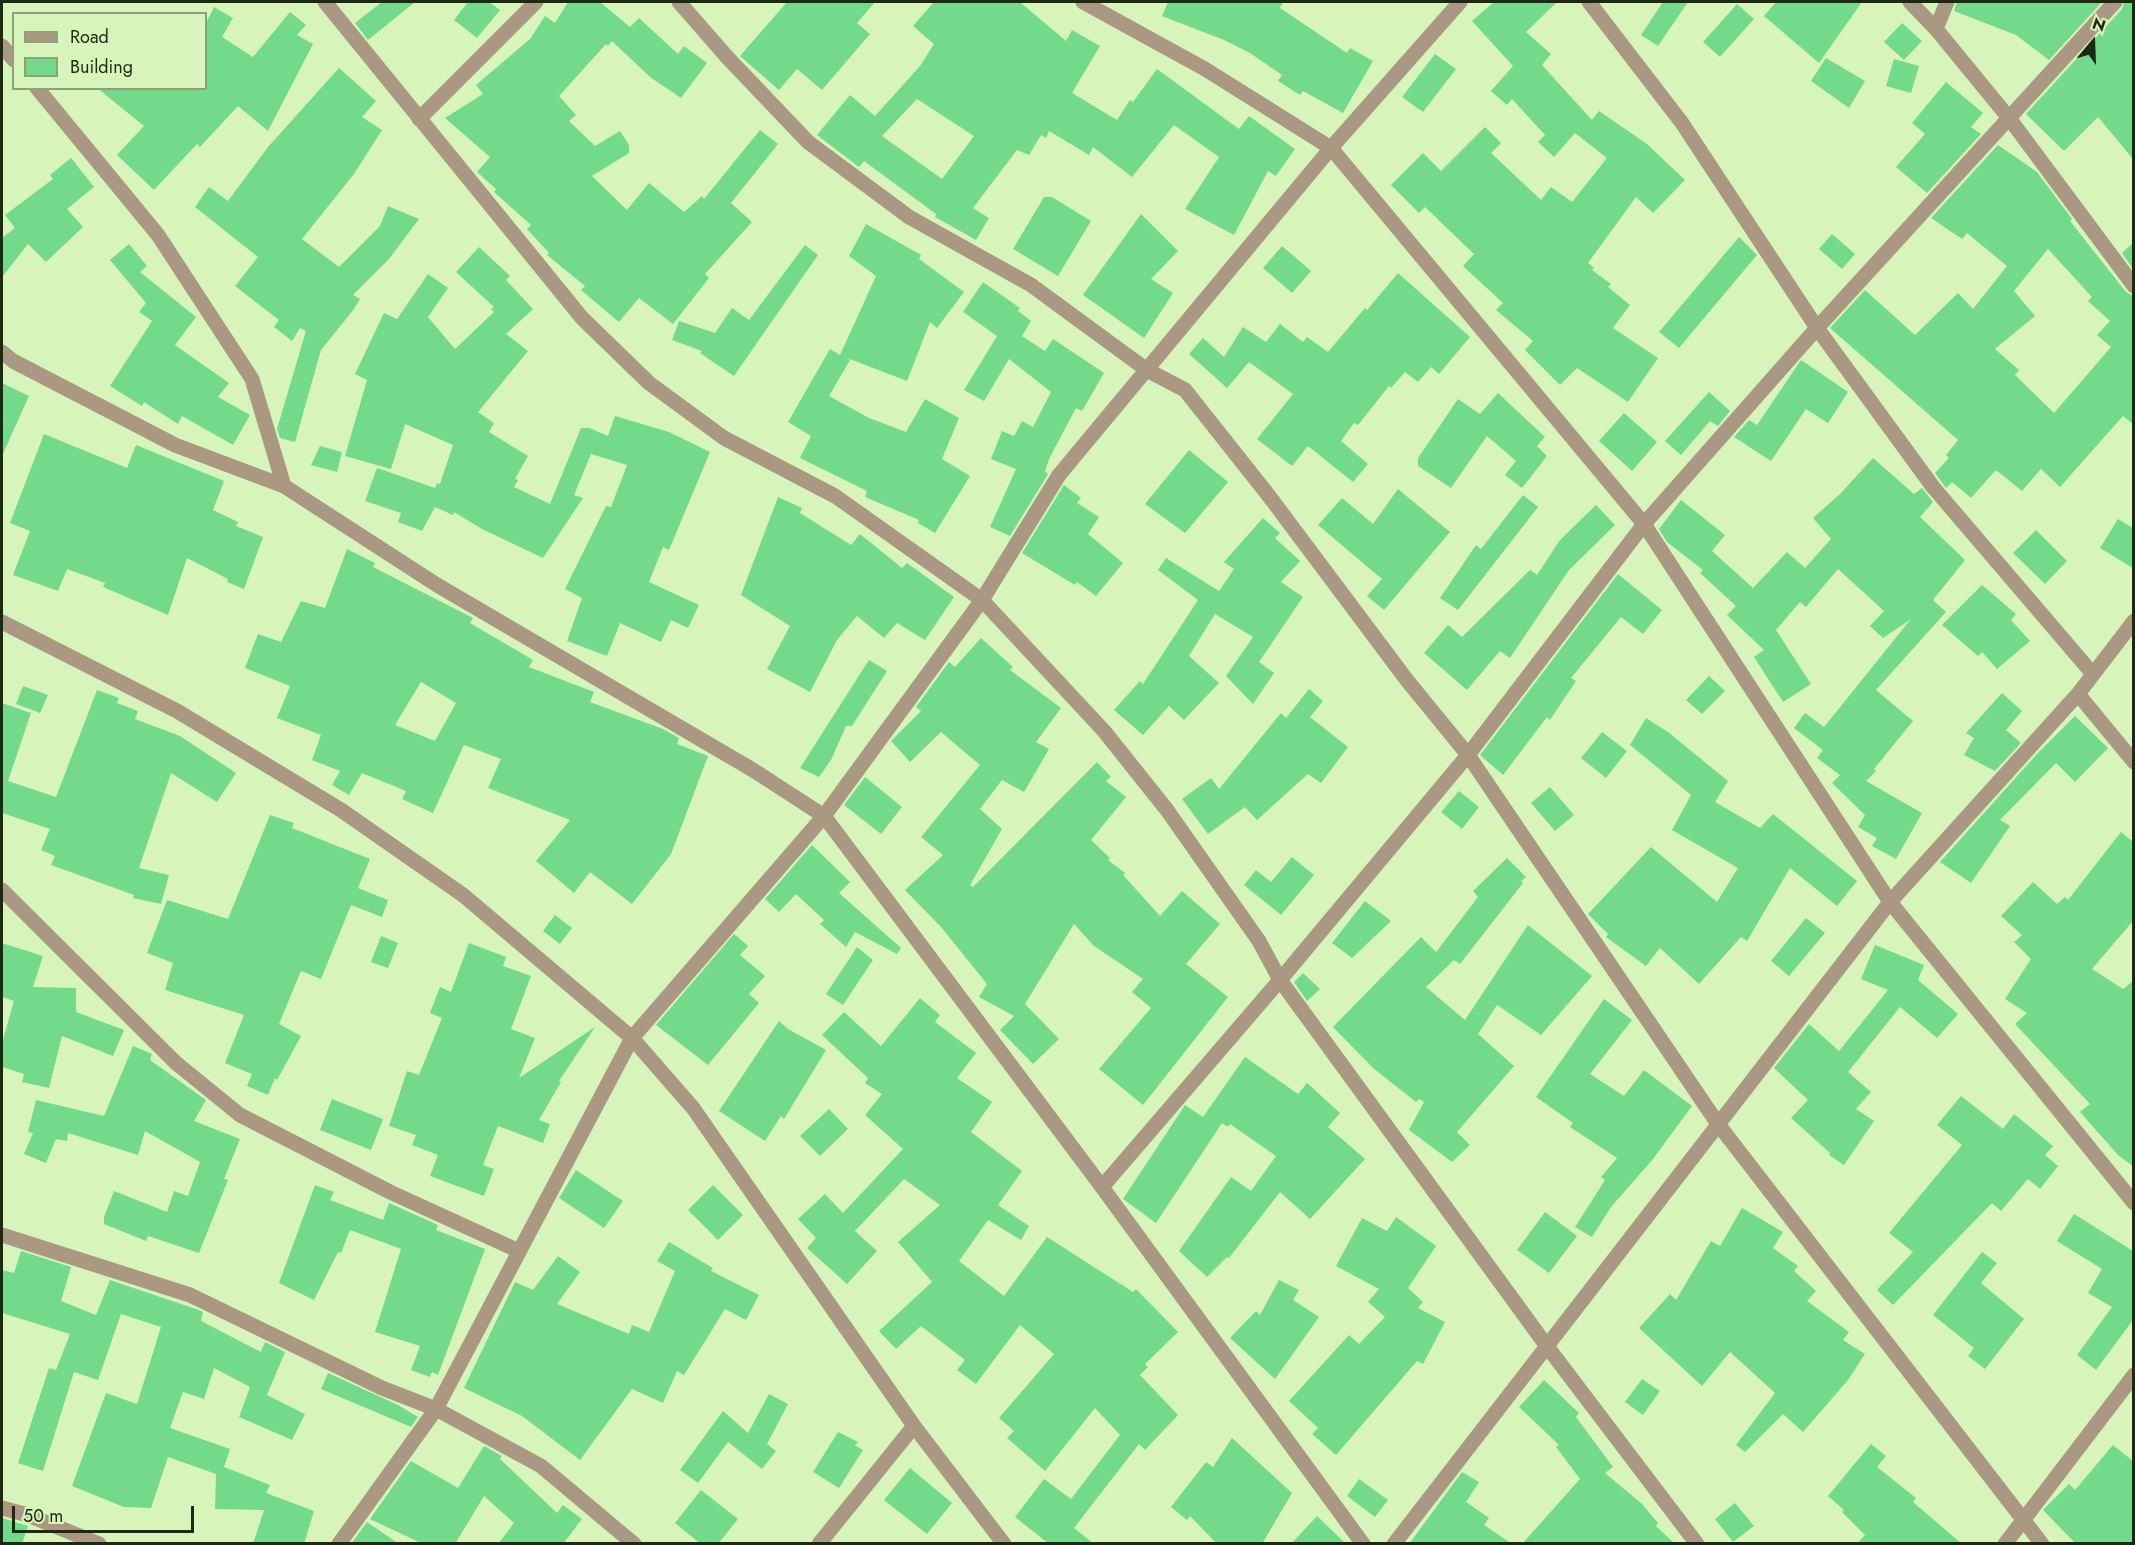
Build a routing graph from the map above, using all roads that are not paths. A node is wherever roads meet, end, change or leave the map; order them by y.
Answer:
1 (325, 2) edge
2 (537, 2) edge
3 (679, 2) edge
4 (1083, 2) edge
5 (1460, 2) edge
6 (1589, 2) edge
7 (1910, 2) edge
8 (1947, 2) edge
9 (2115, 2) edge
10 (1936, 29) junction
11 (2, 46) edge
12 (12, 58) edge
13 (39, 90) edge
14 (2009, 118) junction
15 (419, 119) junction
16 (1330, 148) junction
17 (2133, 286) edge
18 (1816, 328) junction
19 (2, 352) edge
20 (1147, 370) junction
21 (284, 486) junction
22 (1644, 525) junction
23 (982, 600) junction
24 (2133, 621) edge
25 (2, 622) edge
26 (2092, 673) junction
27 (2078, 694) junction
28 (1468, 755) junction
29 (2133, 762) edge
30 (824, 816) junction
31 (2, 890) edge
32 (1890, 902) junction
33 (1280, 980) junction
34 (632, 1038) junction
35 (1718, 1124) junction
36 (1102, 1187) junction
37 (2133, 1203) edge
38 (2, 1235) edge
39 (519, 1251) junction
40 (1546, 1346) junction
41 (2133, 1375) edge
42 (436, 1409) junction
43 (914, 1426) junction
44 (2, 1508) edge
45 (2026, 1520) junction
46 (99, 1544) edge
47 (339, 1544) edge
48 (634, 1544) edge
49 (819, 1544) edge
50 (1004, 1544) edge
51 (1363, 1544) edge
52 (1394, 1544) edge
53 (1697, 1544) edge
54 (2005, 1544) edge
55 (2042, 1544) edge

1 - 15 street
2 - 15 street
3 - 20 street
4 - 16 street
5 - 16 street
6 - 18 street
7 - 10 street
8 - 10 street
9 - 14 street
10 - 14 street
11 - 12 street
13 - 21 street
14 - 17 street
14 - 18 street
15 - 23 street
16 - 20 street
16 - 22 street
18 - 22 street
18 - 26 street
19 - 21 street
20 - 23 street
20 - 28 street
21 - 30 street
22 - 28 street
22 - 32 street
23 - 30 street
23 - 33 street
24 - 26 street
25 - 34 street
26 - 27 street
27 - 29 street
27 - 32 street
28 - 33 street
28 - 35 street
30 - 34 street
30 - 36 street
31 - 39 street
32 - 35 street
32 - 37 street
33 - 36 street
33 - 40 street
34 - 39 street
34 - 43 street
35 - 40 street
35 - 45 street
36 - 51 street
38 - 42 street
39 - 42 street
40 - 52 street
40 - 53 street
41 - 45 street
42 - 47 street
42 - 48 street
43 - 49 street
43 - 50 street
44 - 46 street
45 - 54 street
45 - 55 street

